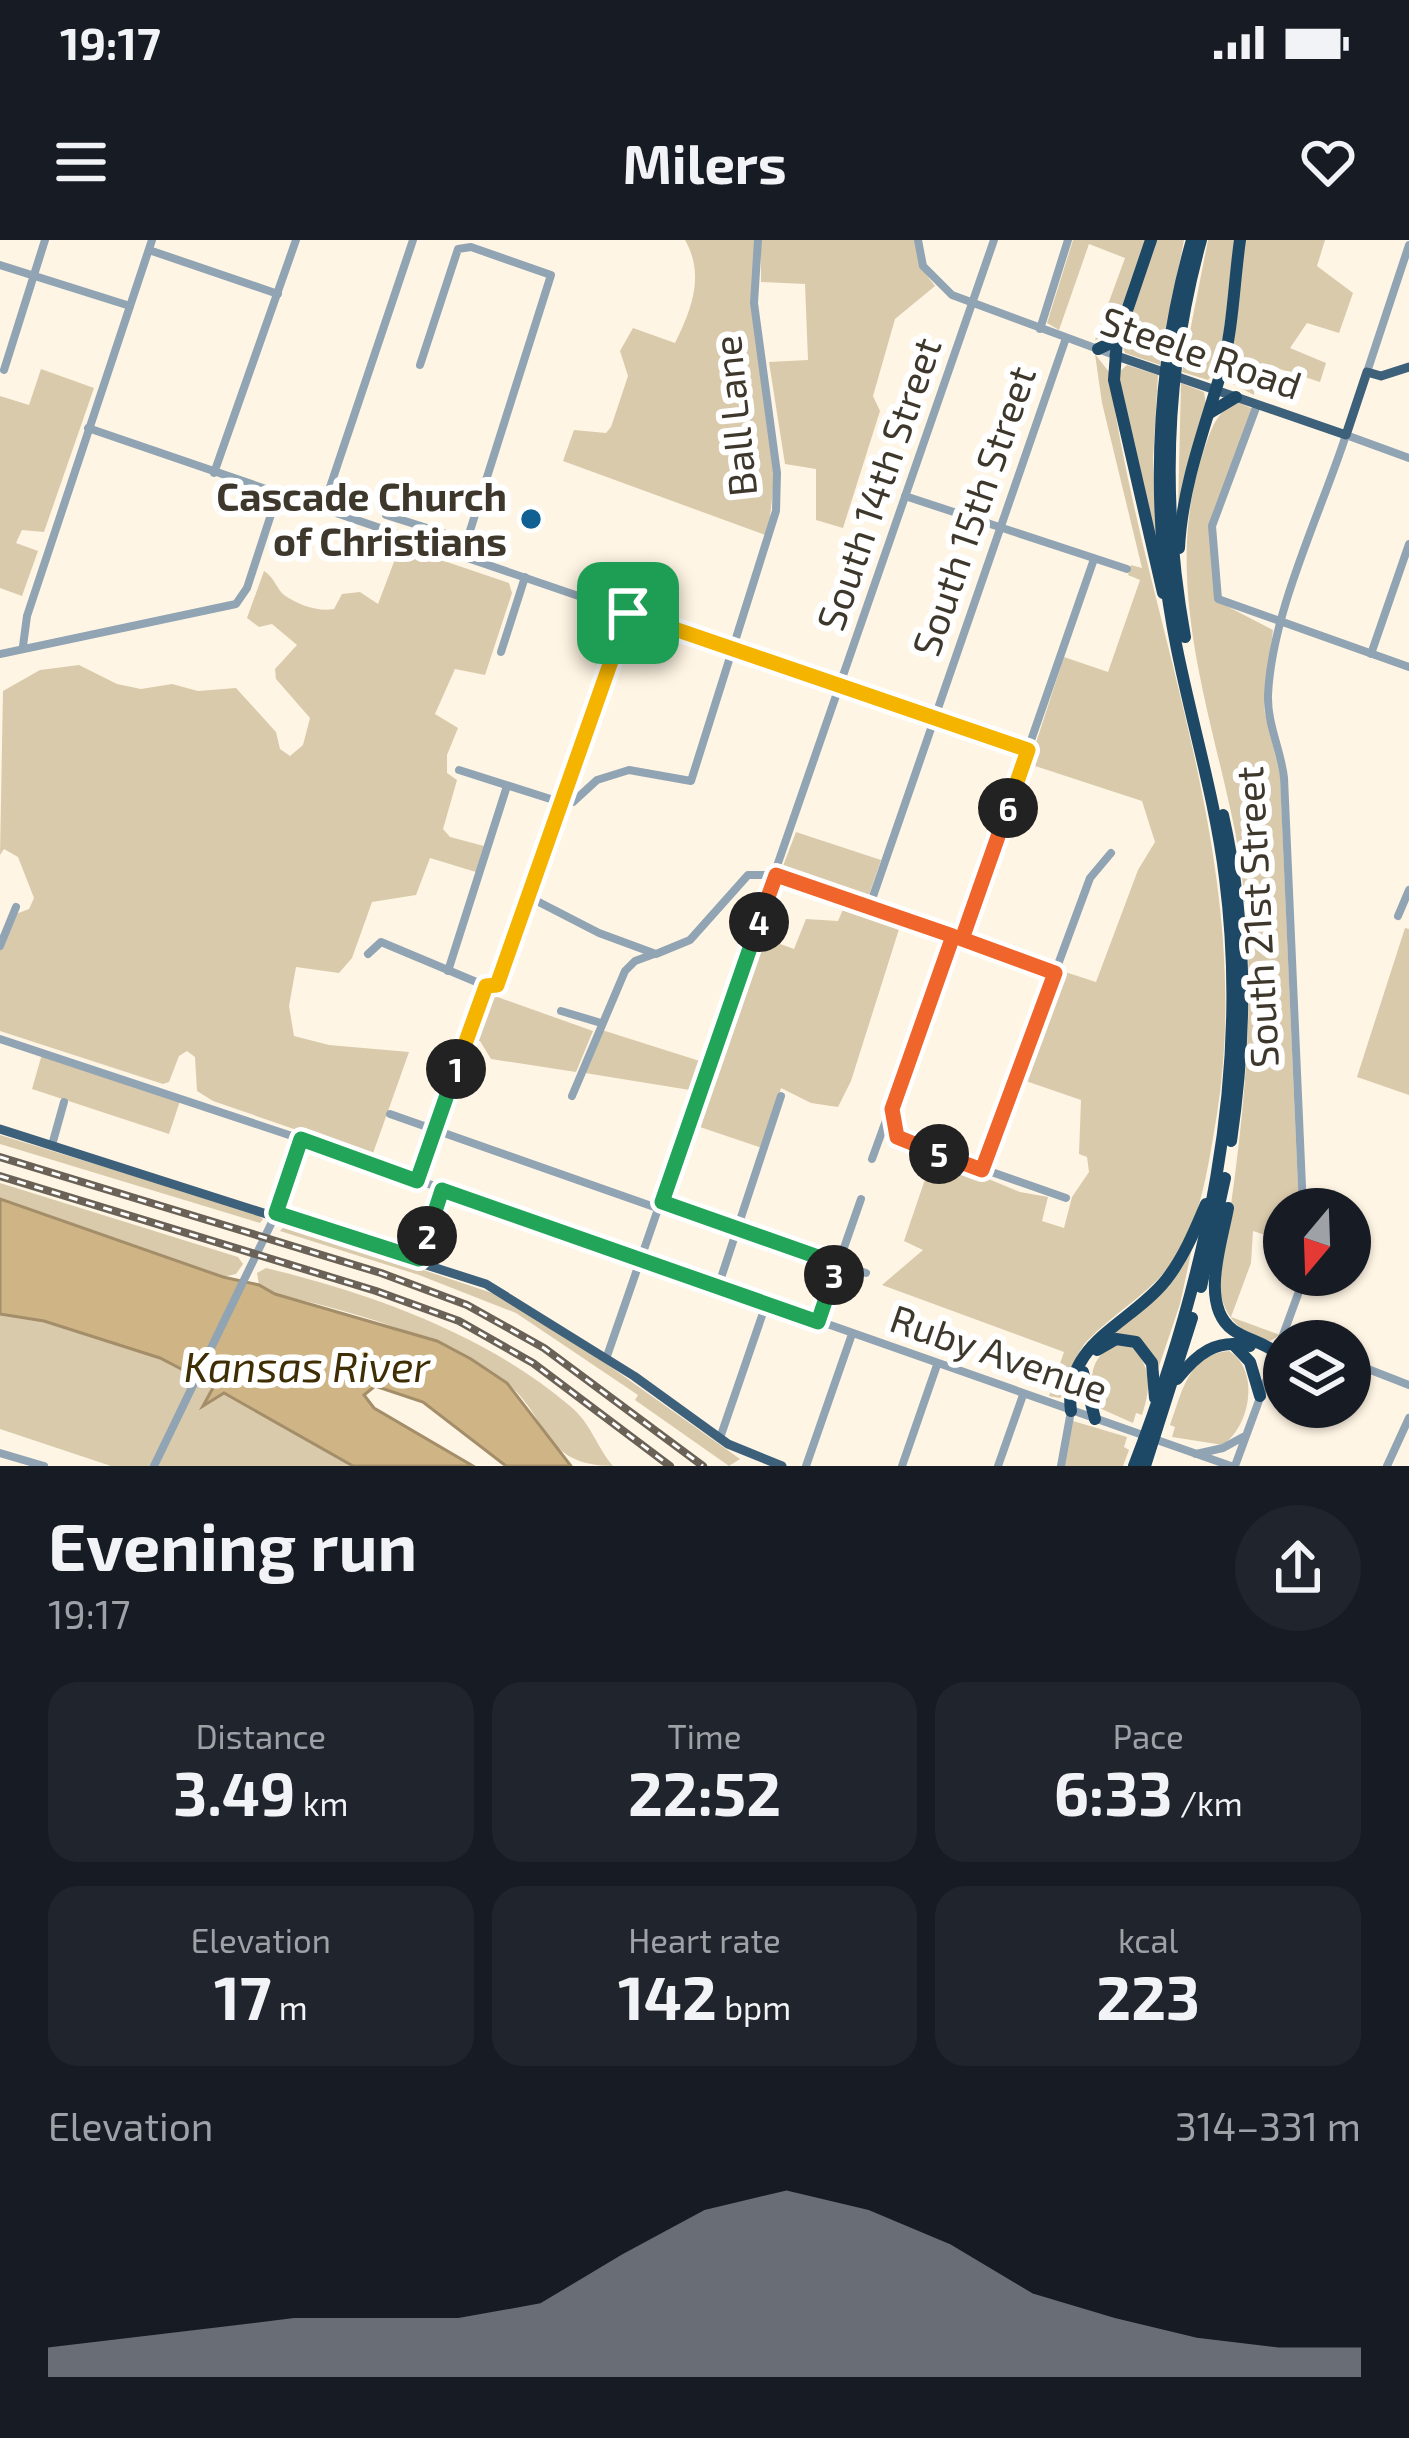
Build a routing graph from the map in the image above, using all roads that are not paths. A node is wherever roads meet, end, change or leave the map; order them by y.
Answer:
1 (45, 240) edge
2 (296, 240) edge
3 (412, 240) edge
4 (758, 240) edge
5 (918, 240) edge
6 (994, 240) edge
7 (1068, 240) edge
8 (1150, 240) edge
9 (1196, 240) edge
10 (1240, 240) edge
11 (151, 245) edge
12 (1409, 245) edge
13 (0, 265) edge
14 (33, 276) junction
15 (278, 294) junction
16 (973, 305) junction
17 (130, 306) junction
18 (1040, 329) junction
19 (1066, 338) junction
20 (1118, 340) junction
21 (1098, 350) junction
22 (1114, 355) junction
23 (420, 365) dead end
24 (1409, 368) edge
25 (4, 370) dead end
26 (1367, 372) junction
27 (1211, 389) junction
28 (1236, 397) junction
29 (1257, 405) junction
30 (1210, 412) junction
31 (88, 428) junction
32 (1346, 435) junction
33 (1409, 458) edge
34 (214, 472) junction
35 (278, 493) junction
36 (905, 496) junction
37 (323, 508) junction
38 (386, 514) dead end
39 (1000, 527) junction
40 (465, 540) junction
41 (1409, 544) edge
42 (462, 556) junction
43 (1094, 559) junction
44 (1126, 569) dead end
45 (525, 578) junction
46 (1178, 582) junction
47 (628, 613) junction
48 (1282, 623) junction
49 (1175, 629) junction
50 (23, 646) junction
51 (733, 651) junction
52 (501, 652) dead end
53 (0, 654) edge
54 (1371, 654) junction
55 (1409, 667) edge
56 (842, 686) junction
57 (933, 717) junction
58 (1028, 750) junction
59 (459, 770) dead end
60 (507, 786) junction
61 (563, 803) junction
62 (1111, 854) dead end
63 (776, 875) junction
64 (1409, 890) edge
65 (531, 898) junction
66 (16, 907) dead end
67 (869, 908) junction
68 (1398, 916) dead end
69 (957, 938) junction
70 (0, 946) edge
71 (368, 954) dead end
72 (656, 954) junction
73 (448, 971) junction
74 (1055, 973) junction
75 (486, 986) junction
76 (561, 1011) dead end
77 (601, 1023) junction
78 (0, 1039) edge
79 (572, 1096) dead end
80 (781, 1096) dead end
81 (64, 1102) dead end
82 (892, 1109) junction
83 (390, 1114) dead end
84 (0, 1129) edge
85 (434, 1129) junction
86 (301, 1139) junction
87 (52, 1145) junction
88 (872, 1159) dead end
89 (1228, 1162) junction
90 (982, 1170) junction
91 (1218, 1175) junction
92 (417, 1181) junction
93 (1302, 1188) edge
94 (442, 1190) junction
95 (1066, 1198) dead end
96 (861, 1199) dead end
97 (661, 1206) junction
98 (274, 1218) junction
99 (738, 1228) junction
100 (419, 1259) junction
101 (642, 1259) junction
102 (838, 1264) junction
103 (866, 1273) dead end
104 (718, 1287) junction
105 (766, 1304) junction
106 (818, 1322) junction
107 (852, 1334) junction
108 (1232, 1343) junction
109 (1263, 1346) edge
110 (1263, 1350) edge
111 (606, 1359) junction
112 (937, 1365) junction
113 (1371, 1370) edge
114 (1083, 1372) junction
115 (1172, 1385) junction
116 (1409, 1385) edge
117 (1263, 1390) edge
118 (1023, 1395) junction
119 (1260, 1396) junction
120 (1071, 1411) junction
121 (1156, 1414) junction
122 (1409, 1418) edge
123 (1095, 1419) junction
124 (1246, 1436) junction
125 (720, 1438) junction
126 (0, 1453) edge
127 (1194, 1454) junction
128 (1141, 1461) edge
129 (44, 1466) edge
130 (154, 1466) edge
131 (782, 1466) edge
132 (806, 1466) edge
133 (902, 1466) edge
134 (998, 1466) edge
135 (1061, 1466) edge
136 (1233, 1466) edge
137 (1387, 1466) edge

1 - 14 street
2 - 15 street
3 - 37 street
4 - 51 street, Ball Lane
5 - 16 street, Steele Road
6 - 16 street, South 14th Street
7 - 18 street
8 - 20 highway
9 - 46 highway
9 - 49 highway
10 - 27 highway
11 - 15 street
11 - 17 street
12 - 26 street
13 - 14 street
14 - 17 street
14 - 25 street
15 - 34 street
16 - 18 street, Steele Road
16 - 36 street, South 14th Street
17 - 31 street
18 - 19 street, Steele Road
19 - 21 street, Steele Road
19 - 39 street, South 15th Street
20 - 21 highway
20 - 22 highway
21 - 22 street, Steele Road
22 - 27 main road, Steele Road
22 - 49 highway
23 - 40 street
24 - 26 main road
26 - 32 main road
27 - 28 main road, Steele Road
27 - 30 highway
28 - 29 main road, Steele Road
28 - 30 highway
29 - 32 main road, Steele Road
29 - 48 street
30 - 46 highway
31 - 34 street
31 - 50 street
32 - 33 street, Steele Road
32 - 48 street, South 21st Street
34 - 35 street
35 - 37 street
35 - 50 street
36 - 39 street
36 - 56 street, South 14th Street
37 - 42 street
38 - 40 street
39 - 43 street
39 - 57 street, South 15th Street
40 - 42 street
41 - 54 street
42 - 45 street
43 - 44 street
43 - 58 street
45 - 47 street
45 - 52 street
46 - 89 highway
47 - 51 street
47 - 61 street
48 - 54 street
48 - 93 street, South 21st Street
49 - 91 highway
50 - 53 street
51 - 56 street
51 - 61 street, Ball Lane
54 - 55 street
56 - 57 street
56 - 63 street, South 14th Street
57 - 58 street
57 - 67 street, South 15th Street
58 - 69 street
59 - 60 street
60 - 61 street
60 - 73 street
61 - 65 street
62 - 74 street
63 - 67 street
63 - 72 street
63 - 97 street, South 14th Street
64 - 68 street
65 - 72 street
65 - 75 street
66 - 70 street
67 - 69 street
69 - 74 street
69 - 82 street
71 - 73 street
72 - 77 street
73 - 75 street
74 - 90 street
75 - 85 street
76 - 77 street
77 - 79 street
78 - 86 street, Ruby Avenue
80 - 99 street
81 - 87 street
82 - 88 street
82 - 90 street
83 - 85 street
84 - 87 main road
85 - 92 street
85 - 97 street
86 - 92 street, Ruby Avenue
86 - 98 street
87 - 98 main road
89 - 109 highway
89 - 115 highway
90 - 95 street
91 - 120 highway
91 - 121 highway
92 - 94 street, Ruby Avenue
94 - 100 street
94 - 101 street, Ruby Avenue
96 - 102 street
97 - 99 street
97 - 101 street, South 14th Street
98 - 100 main road
98 - 130 street
99 - 102 street
99 - 104 street
100 - 111 main road
101 - 104 street, Ruby Avenue
101 - 111 street, South 14th Street
102 - 103 street
102 - 106 street
104 - 105 street, Ruby Avenue
105 - 106 street, Ruby Avenue
105 - 125 street
106 - 107 street, Ruby Avenue
107 - 112 street, Ruby Avenue
107 - 132 street
108 - 110 highway
108 - 115 highway
108 - 119 highway
111 - 125 main road
112 - 118 street, Ruby Avenue
112 - 133 street
113 - 116 street
114 - 120 highway
114 - 121 highway
114 - 123 highway
115 - 121 highway
117 - 119 street
118 - 120 street, Ruby Avenue
118 - 134 street
119 - 124 street
120 - 123 street, Ruby Avenue
120 - 135 street
121 - 128 highway
122 - 137 street
123 - 127 street, Ruby Avenue
124 - 127 street
124 - 136 street
125 - 131 main road
126 - 129 street
127 - 136 street, Ruby Avenue

